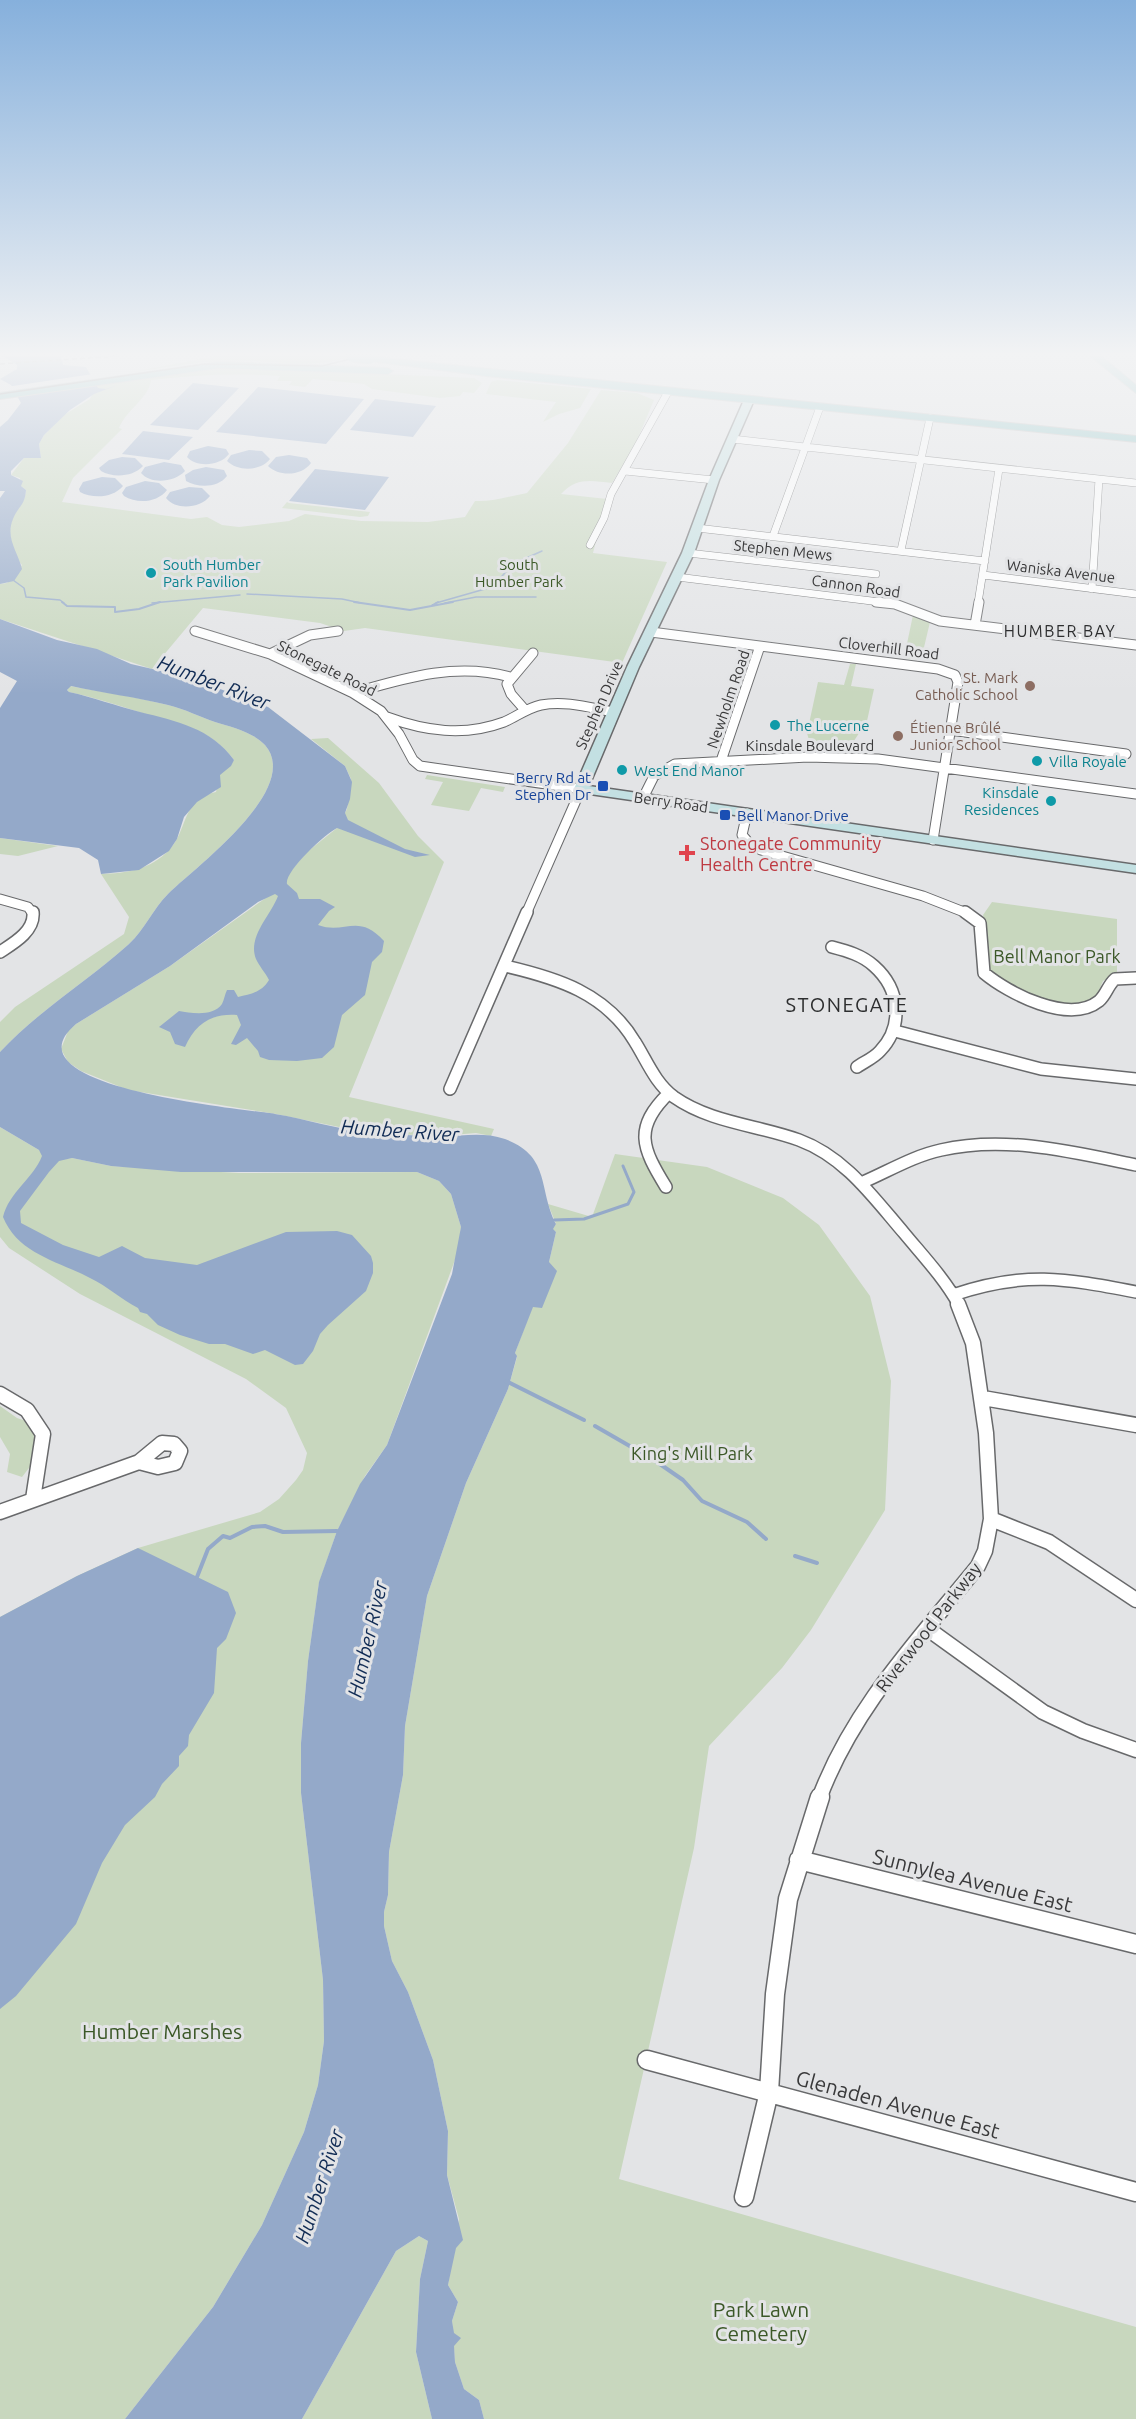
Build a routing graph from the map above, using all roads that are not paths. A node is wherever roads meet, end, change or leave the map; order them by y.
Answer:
1 (719, 469) edge
2 (797, 469) edge
3 (918, 469) edge
4 (999, 469) joint
5 (625, 471) joint
6 (1099, 479) junction
7 (714, 480) junction
8 (1136, 483) edge
9 (697, 528) junction
10 (773, 536) junction
11 (590, 544) dead end
12 (901, 550) junction
13 (688, 553) junction
14 (985, 561) junction
15 (876, 574) dead end
16 (983, 575) junction
17 (677, 577) junction
18 (1092, 589) junction
19 (1136, 594) edge
20 (975, 625) junction
21 (195, 631) dead end
22 (338, 631) dead end
23 (651, 632) junction
24 (1136, 645) edge
25 (760, 646) junction
26 (532, 653) dead end
27 (270, 654) junction
28 (510, 676) junction
29 (353, 693) junction
30 (525, 710) junction
31 (614, 712) junction
32 (386, 716) junction
33 (950, 730) junction
34 (431, 731) junction
35 (399, 734) junction
36 (1126, 754) dead end
37 (721, 760) junction
38 (420, 765) joint
39 (944, 768) junction
40 (581, 789) junction
41 (1136, 794) edge
42 (643, 798) junction
43 (747, 813) junction
44 (933, 840) junction
45 (1136, 869) edge
46 (0, 899) edge
47 (832, 947) dead end
48 (0, 952) edge
49 (505, 966) junction
50 (1136, 978) edge
51 (895, 1031) junction
52 (857, 1067) dead end
53 (1136, 1079) edge
54 (450, 1089) dead end
55 (669, 1093) junction
56 (1136, 1165) edge
57 (861, 1183) junction
58 (666, 1187) dead end
59 (1136, 1292) edge
60 (953, 1295) junction
61 (0, 1394) edge
62 (983, 1398) junction
63 (1136, 1425) edge
64 (139, 1462) dead end
65 (33, 1499) junction
66 (0, 1512) edge
67 (991, 1519) junction
68 (1136, 1600) edge
69 (928, 1629) junction
70 (1136, 1750) edge
71 (799, 1860) junction
72 (1136, 1944) edge
73 (647, 2060) dead end
74 (769, 2092) junction
75 (1136, 2192) edge
76 (744, 2197) dead end

1 - 7 street, Stephen Drive
2 - 10 street
3 - 12 street
4 - 6 street
4 - 14 street
5 - 7 street
5 - 11 street
6 - 8 street
6 - 18 street
7 - 9 street, Stephen Drive
9 - 10 street, Waniska Avenue
9 - 13 street, Stephen Drive
10 - 12 street, Waniska Avenue
12 - 14 street, Waniska Avenue
13 - 15 street, Stephen Mews
13 - 17 street, Stephen Drive
14 - 16 street
16 - 18 street, Waniska Avenue
16 - 20 street
17 - 20 street, Cannon Road
17 - 23 street, Stephen Drive
18 - 19 street, Waniska Avenue
20 - 24 street, Cannon Road
21 - 27 street, Stonegate Road
22 - 27 street
23 - 25 street, Cloverhill Road
23 - 31 street, Stephen Drive
25 - 33 street, Cloverhill Road
25 - 37 street, Newholm Road
26 - 28 street
27 - 29 street, Stonegate Road
28 - 29 street
28 - 30 street
29 - 32 street, Stonegate Road
30 - 31 street
30 - 34 street
31 - 40 street, Stephen Drive
32 - 34 street
32 - 35 street, Stonegate Road
33 - 36 street
33 - 39 street, Cloverhill Road
34 - 35 street
35 - 38 street, Stonegate Road
37 - 39 street, Kinsdale Boulevard
37 - 42 street, Kinsdale Boulevard
38 - 40 street, Berry Road
39 - 41 street, Kinsdale Boulevard
39 - 44 street, Cloverhill Road
40 - 42 street, Berry Road
40 - 49 street, Stephen Drive
42 - 43 street, Berry Road
43 - 44 street, Berry Road
43 - 50 street
44 - 45 street, Berry Road
46 - 48 street
47 - 51 street
49 - 54 street, Stephen Drive
49 - 55 street, Riverwood Parkway
51 - 52 street
51 - 53 street
55 - 57 street, Riverwood Parkway
55 - 58 street
56 - 57 street
57 - 60 street, Riverwood Parkway
59 - 60 street
60 - 62 street, Riverwood Parkway
61 - 65 street
62 - 63 street
62 - 67 street, Riverwood Parkway
64 - 65 street
65 - 66 street
67 - 68 street
67 - 69 street, Riverwood Parkway
69 - 70 street
69 - 71 street, Riverwood Parkway
71 - 72 street, Sunnylea Avenue East
71 - 74 street, Riverwood Parkway
73 - 74 street, Glenaden Avenue East
74 - 75 street, Glenaden Avenue East
74 - 76 street, Riverwood Parkway

